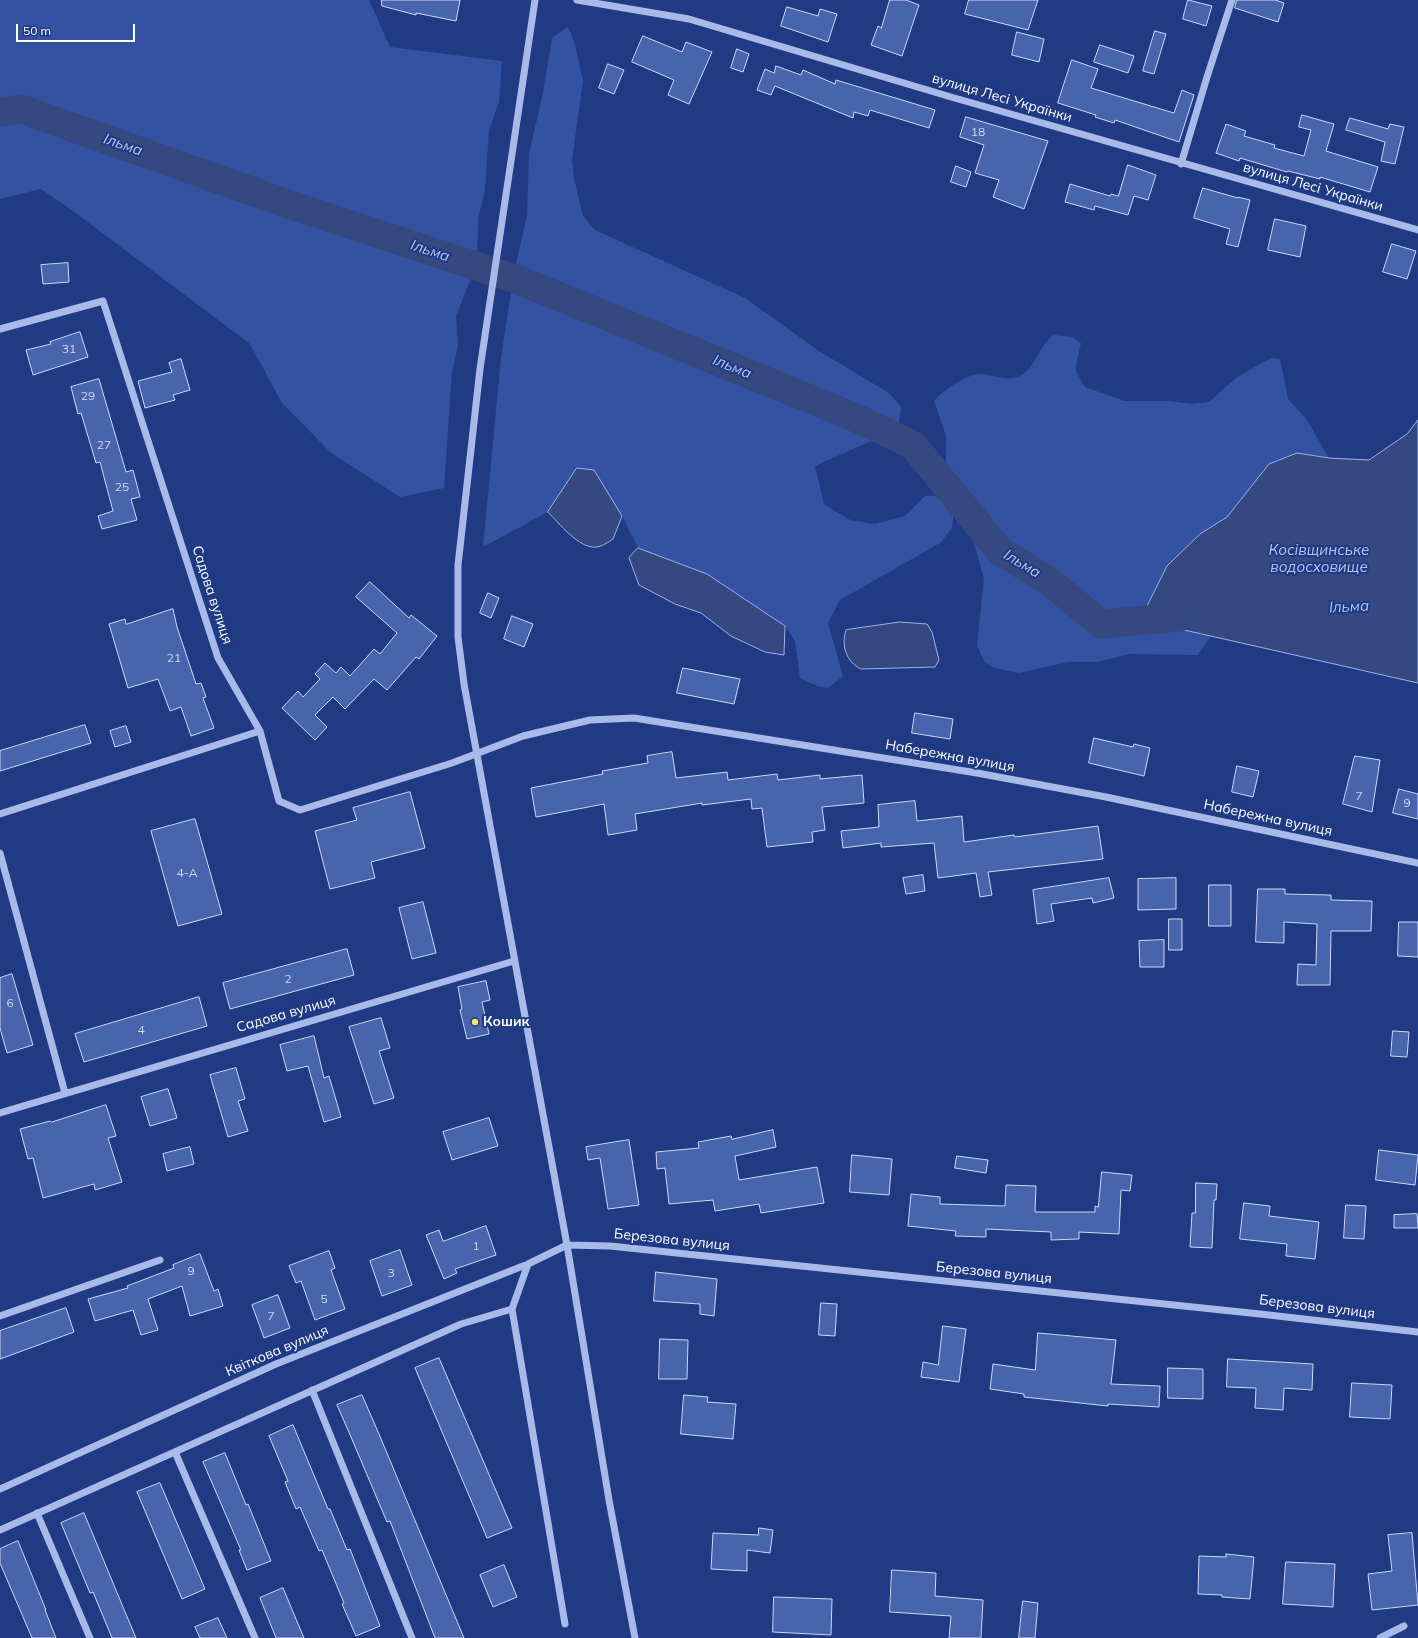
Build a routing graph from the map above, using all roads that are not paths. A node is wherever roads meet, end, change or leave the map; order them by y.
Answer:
1 (535, 0) edge
2 (577, 0) edge
3 (1232, 0) edge
4 (1181, 164) junction
5 (1418, 230) edge
6 (0, 329) edge
7 (260, 731) junction
8 (477, 753) junction
9 (0, 814) edge
10 (0, 853) edge
11 (1418, 863) edge
12 (514, 961) junction
13 (65, 1093) junction
14 (0, 1113) edge
15 (567, 1245) junction
16 (160, 1260) dead end
17 (528, 1264) junction
18 (512, 1309) junction
19 (0, 1316) edge
20 (1418, 1332) edge
21 (312, 1390) junction
22 (175, 1452) junction
23 (0, 1489) edge
24 (37, 1513) junction
25 (0, 1530) edge
26 (565, 1624) dead end
27 (1404, 1626) dead end
28 (90, 1638) edge
29 (255, 1638) edge
30 (412, 1638) edge
31 (635, 1638) edge
32 (1380, 1638) edge

1 - 8 street
2 - 4 street, вулиця Лесі Українки
3 - 4 street
4 - 5 street, вулиця Лесі Українки
6 - 7 street, Садова вулиця
7 - 8 street, Набережна вулиця
7 - 9 street
8 - 11 street, Набережна вулиця
8 - 12 street
10 - 13 street
12 - 13 street, Садова вулиця
12 - 15 street
13 - 14 street, Садова вулиця
15 - 17 street, Квіткова вулиця
15 - 20 street, Березова вулиця
15 - 31 street
16 - 19 street
17 - 18 street
17 - 23 street, Квіткова вулиця
18 - 21 street
18 - 26 street
21 - 22 street
21 - 30 street
22 - 24 street
22 - 29 street
24 - 25 street
24 - 28 street
27 - 32 street

